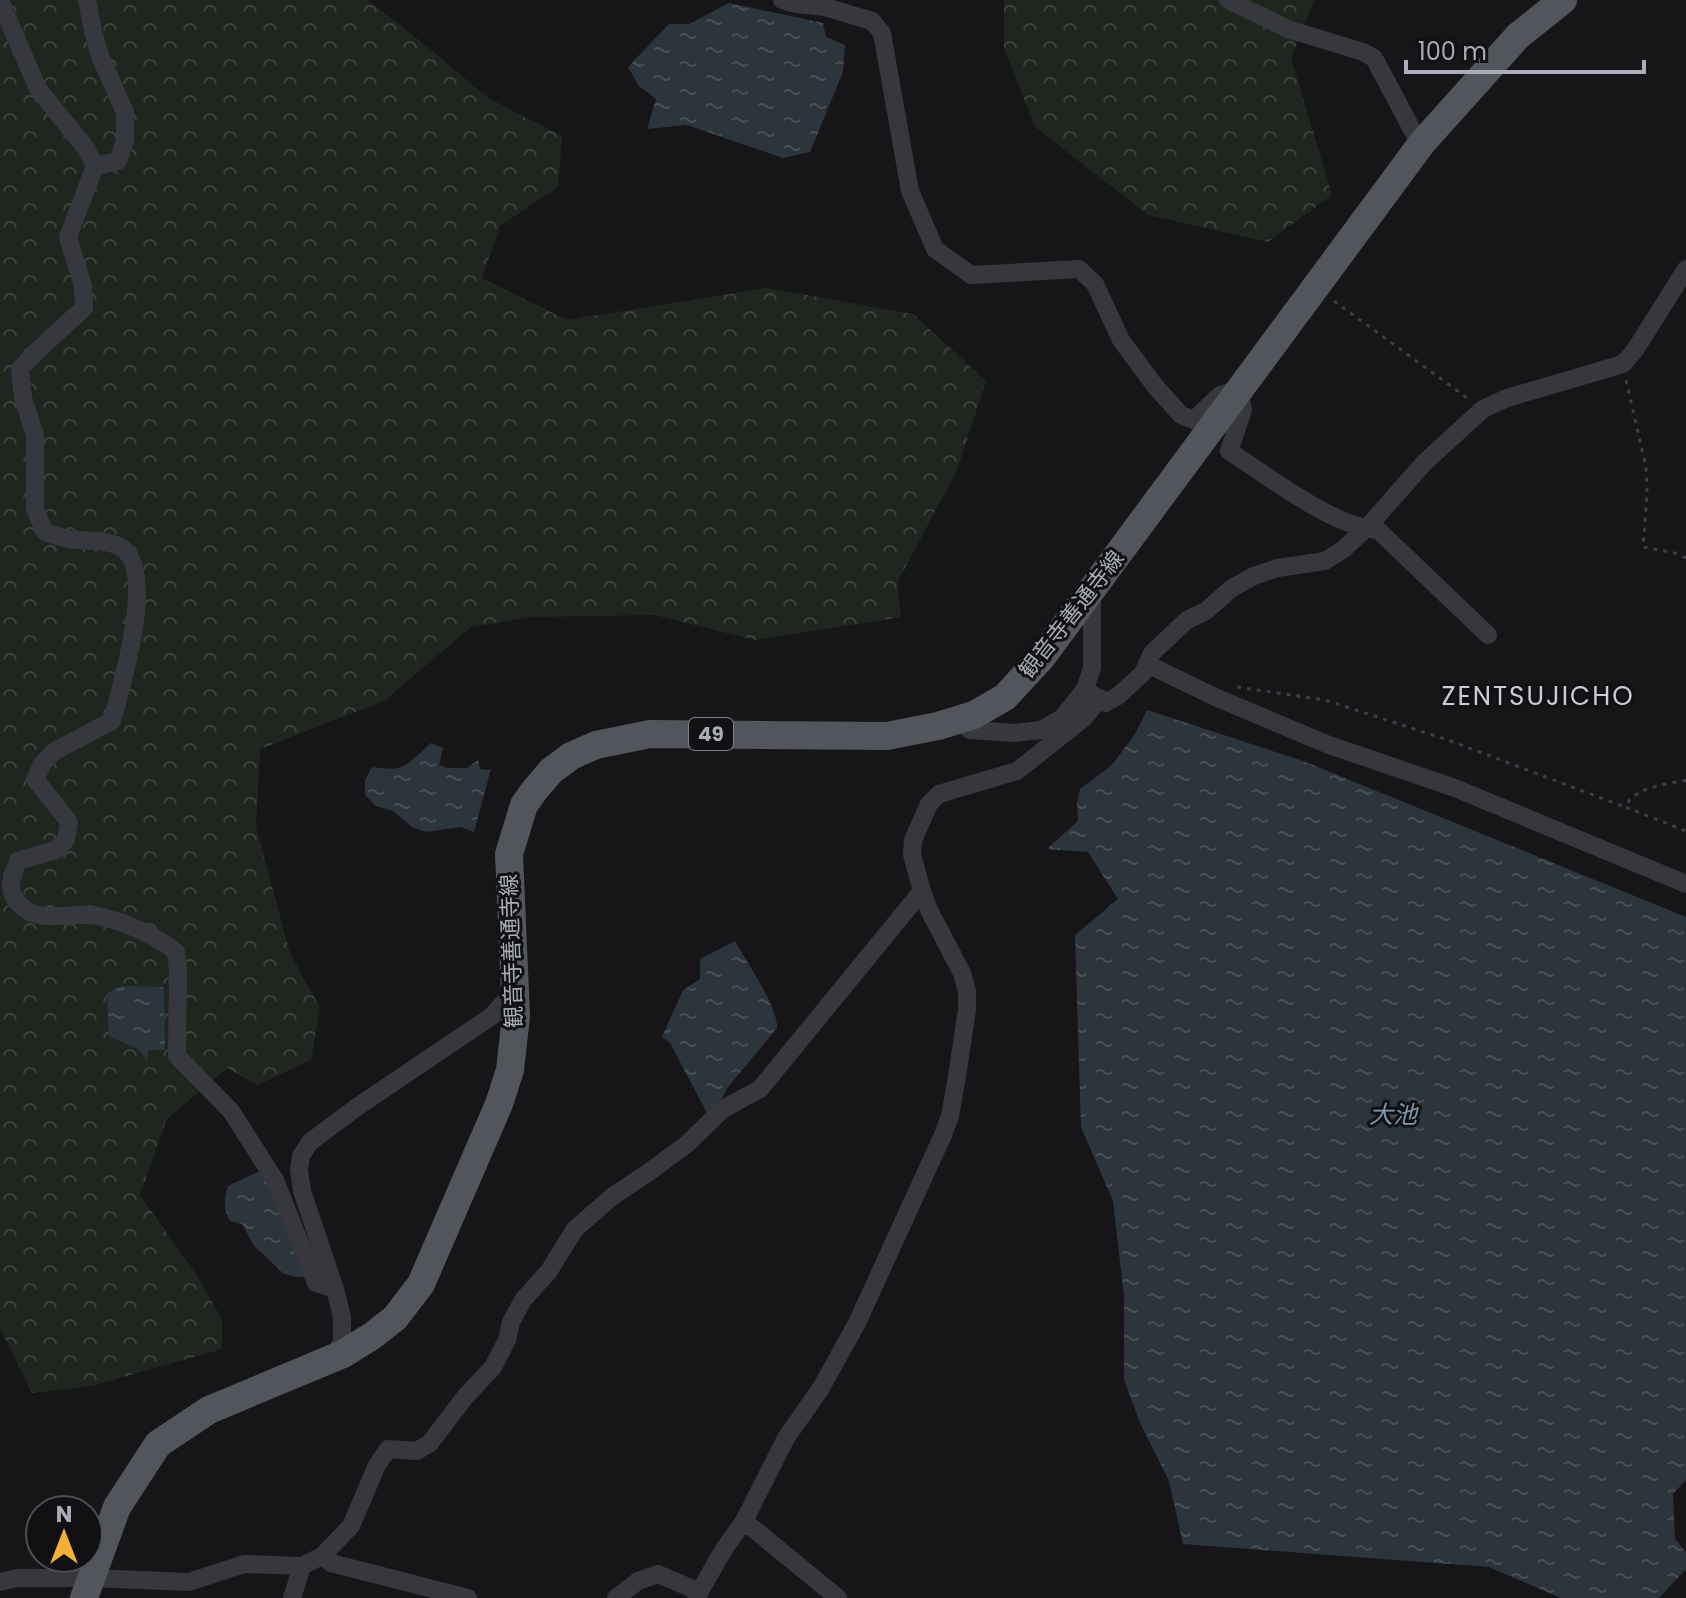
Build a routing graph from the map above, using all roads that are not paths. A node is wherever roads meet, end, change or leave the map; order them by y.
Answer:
1 (87, 0) edge
2 (782, 0) edge
3 (1228, 0) edge
4 (1563, 0) edge
5 (0, 1) edge
6 (1422, 143) junction
7 (95, 166) junction
8 (1686, 269) edge
9 (1239, 389) junction
10 (1365, 529) junction
11 (1092, 589) junction
12 (1488, 635) dead end
13 (1147, 664) junction
14 (1092, 694) junction
15 (958, 720) junction
16 (1686, 884) edge
17 (922, 891) junction
18 (515, 990) junction
19 (335, 1289) junction
20 (334, 1358) junction
21 (744, 1521) junction
22 (322, 1556) junction
23 (302, 1566) junction
24 (0, 1582) edge
25 (87, 1588) edge
26 (698, 1595) edge
27 (292, 1598) edge
28 (468, 1598) edge
29 (616, 1598) edge
30 (838, 1598) edge

1 - 7 street
2 - 9 street
3 - 6 street
4 - 6 main road, 観音寺善通寺線 / 49
5 - 7 street
6 - 9 main road, 観音寺善通寺線 / 49
7 - 19 street
8 - 10 street
9 - 10 street
9 - 11 main road, 観音寺善通寺線 / 49
10 - 12 street
10 - 13 street
11 - 14 street
11 - 15 main road, 観音寺善通寺線 / 49
13 - 14 street
13 - 16 street
14 - 15 street
14 - 17 street
15 - 18 main road, 観音寺善通寺線 / 49
17 - 21 street
17 - 22 street
18 - 19 street
18 - 20 main road, 観音寺善通寺線 / 49
19 - 20 street
20 - 25 main road, 観音寺善通寺線 / 49
21 - 26 street
21 - 30 street
22 - 23 street
22 - 28 street
23 - 25 street
23 - 27 street
24 - 25 street
26 - 29 street

